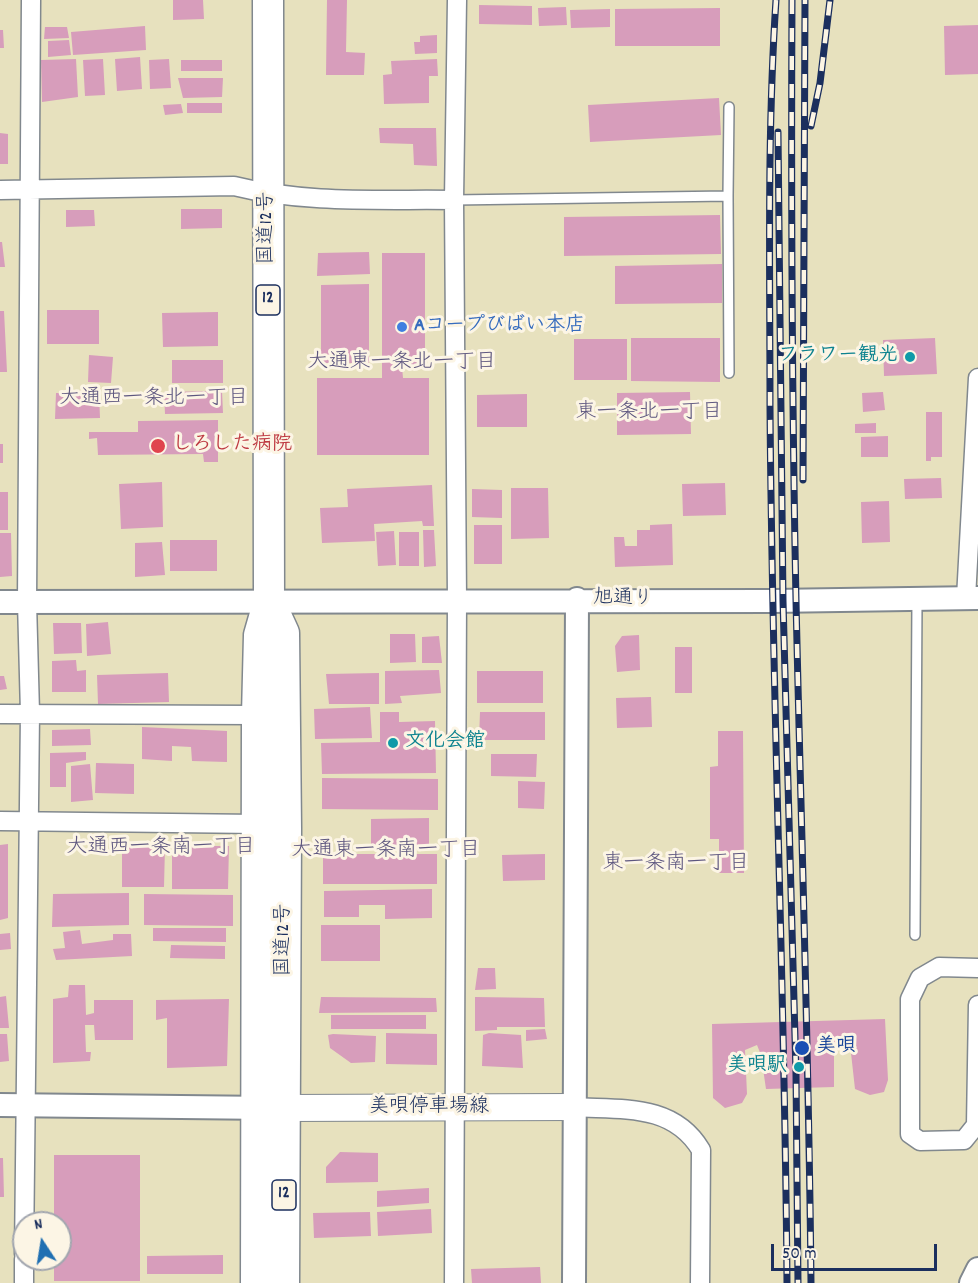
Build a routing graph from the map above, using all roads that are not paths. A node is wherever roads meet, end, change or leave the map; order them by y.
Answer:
1 (31, 0) edge
2 (268, 0) edge
3 (457, 0) edge
4 (729, 107) dead end
5 (32, 189) junction
6 (0, 190) edge
7 (268, 195) junction
8 (728, 196) junction
9 (454, 200) junction
10 (729, 374) dead end
11 (978, 378) edge
12 (975, 464) edge
13 (972, 598) edge
14 (577, 599) junction
15 (917, 599) junction
16 (269, 600) junction
17 (456, 600) junction
18 (0, 602) edge
19 (27, 602) junction
20 (30, 713) junction
21 (0, 714) edge
22 (257, 715) junction
23 (0, 821) edge
24 (27, 821) junction
25 (258, 824) junction
26 (915, 935) dead end
27 (978, 968) edge
28 (978, 1005) edge
29 (0, 1105) edge
30 (24, 1105) junction
31 (574, 1107) junction
32 (271, 1108) junction
33 (453, 1108) junction
34 (24, 1211) edge
35 (978, 1269) edge
36 (256, 1283) edge
37 (284, 1283) edge
38 (454, 1283) edge
39 (574, 1283) edge
40 (700, 1283) edge
41 (971, 1283) edge

1 - 5 street
2 - 7 highway, 国道12号 / 12
3 - 9 street
4 - 8 lane
5 - 6 street
5 - 7 street
5 - 19 street
7 - 9 street
7 - 16 highway, 国道12号 / 12
8 - 9 lane
8 - 10 lane
9 - 17 street
11 - 12 street
12 - 13 street
13 - 15 street, 旭通り
14 - 15 street, 旭通り
14 - 17 street, 旭通り
14 - 31 street
15 - 26 lane
16 - 17 street, 旭通り
16 - 19 street, 旭通り
16 - 22 highway, 国道12号 / 12
16 - 32 highway, 国道12号 / 12
17 - 33 street
18 - 19 street, 旭通り
19 - 20 street
20 - 21 street
20 - 22 street
20 - 24 street
22 - 25 highway, 国道12号 / 12
23 - 24 street
24 - 25 street
24 - 30 street
25 - 32 highway, 国道12号 / 12
27 - 28 street
29 - 30 street
30 - 32 street
30 - 34 street
31 - 33 main road, 美唄停車場線
31 - 39 street
31 - 40 street
32 - 33 main road, 美唄停車場線
32 - 36 highway, 国道12号 / 12
32 - 37 highway, 国道12号 / 12
33 - 38 street
35 - 41 street

